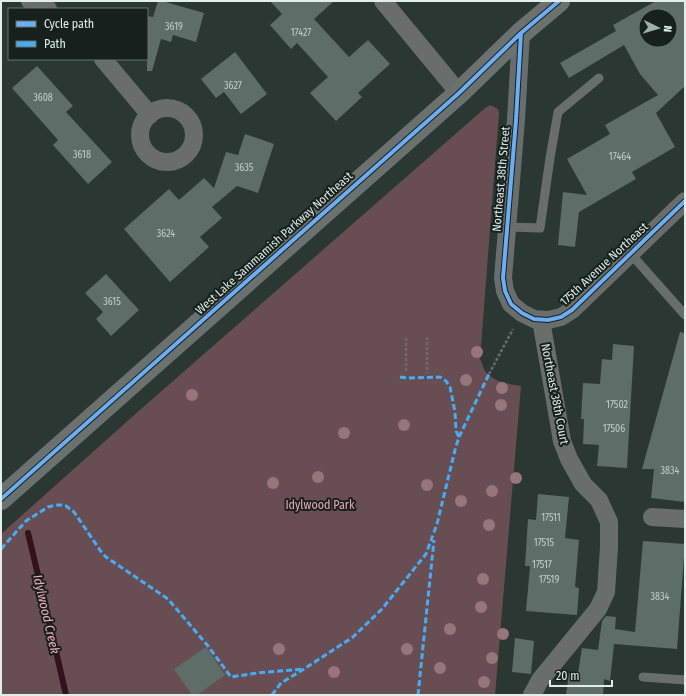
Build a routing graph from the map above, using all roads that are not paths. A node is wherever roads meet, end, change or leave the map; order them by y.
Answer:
1 (30, 1) edge
2 (383, 1) edge
3 (558, 1) edge
4 (46, 8) edge
5 (521, 33) junction
6 (104, 60) edge
7 (599, 78) dead end
8 (459, 93) junction
9 (150, 115) dead end
10 (685, 201) edge
11 (507, 227) junction
12 (630, 254) junction
13 (685, 315) edge
14 (530, 316) junction
15 (1, 499) edge
16 (652, 517) dead end
17 (685, 520) edge
18 (643, 677) dead end
19 (685, 680) edge
20 (532, 695) edge

1 - 4 street
2 - 8 street
3 - 5 main road, West Lake Sammamish Parkway Northeast
5 - 8 main road, West Lake Sammamish Parkway Northeast
5 - 11 street, Northeast 38th Street
6 - 9 street
7 - 11 lane
8 - 15 main road, West Lake Sammamish Parkway Northeast
10 - 12 street, 175th Avenue Northeast
11 - 14 street, Northeast 38th Street
12 - 13 lane
12 - 14 street, 175th Avenue Northeast
14 - 20 street, Northeast 38th Court
16 - 17 street
18 - 19 lane

